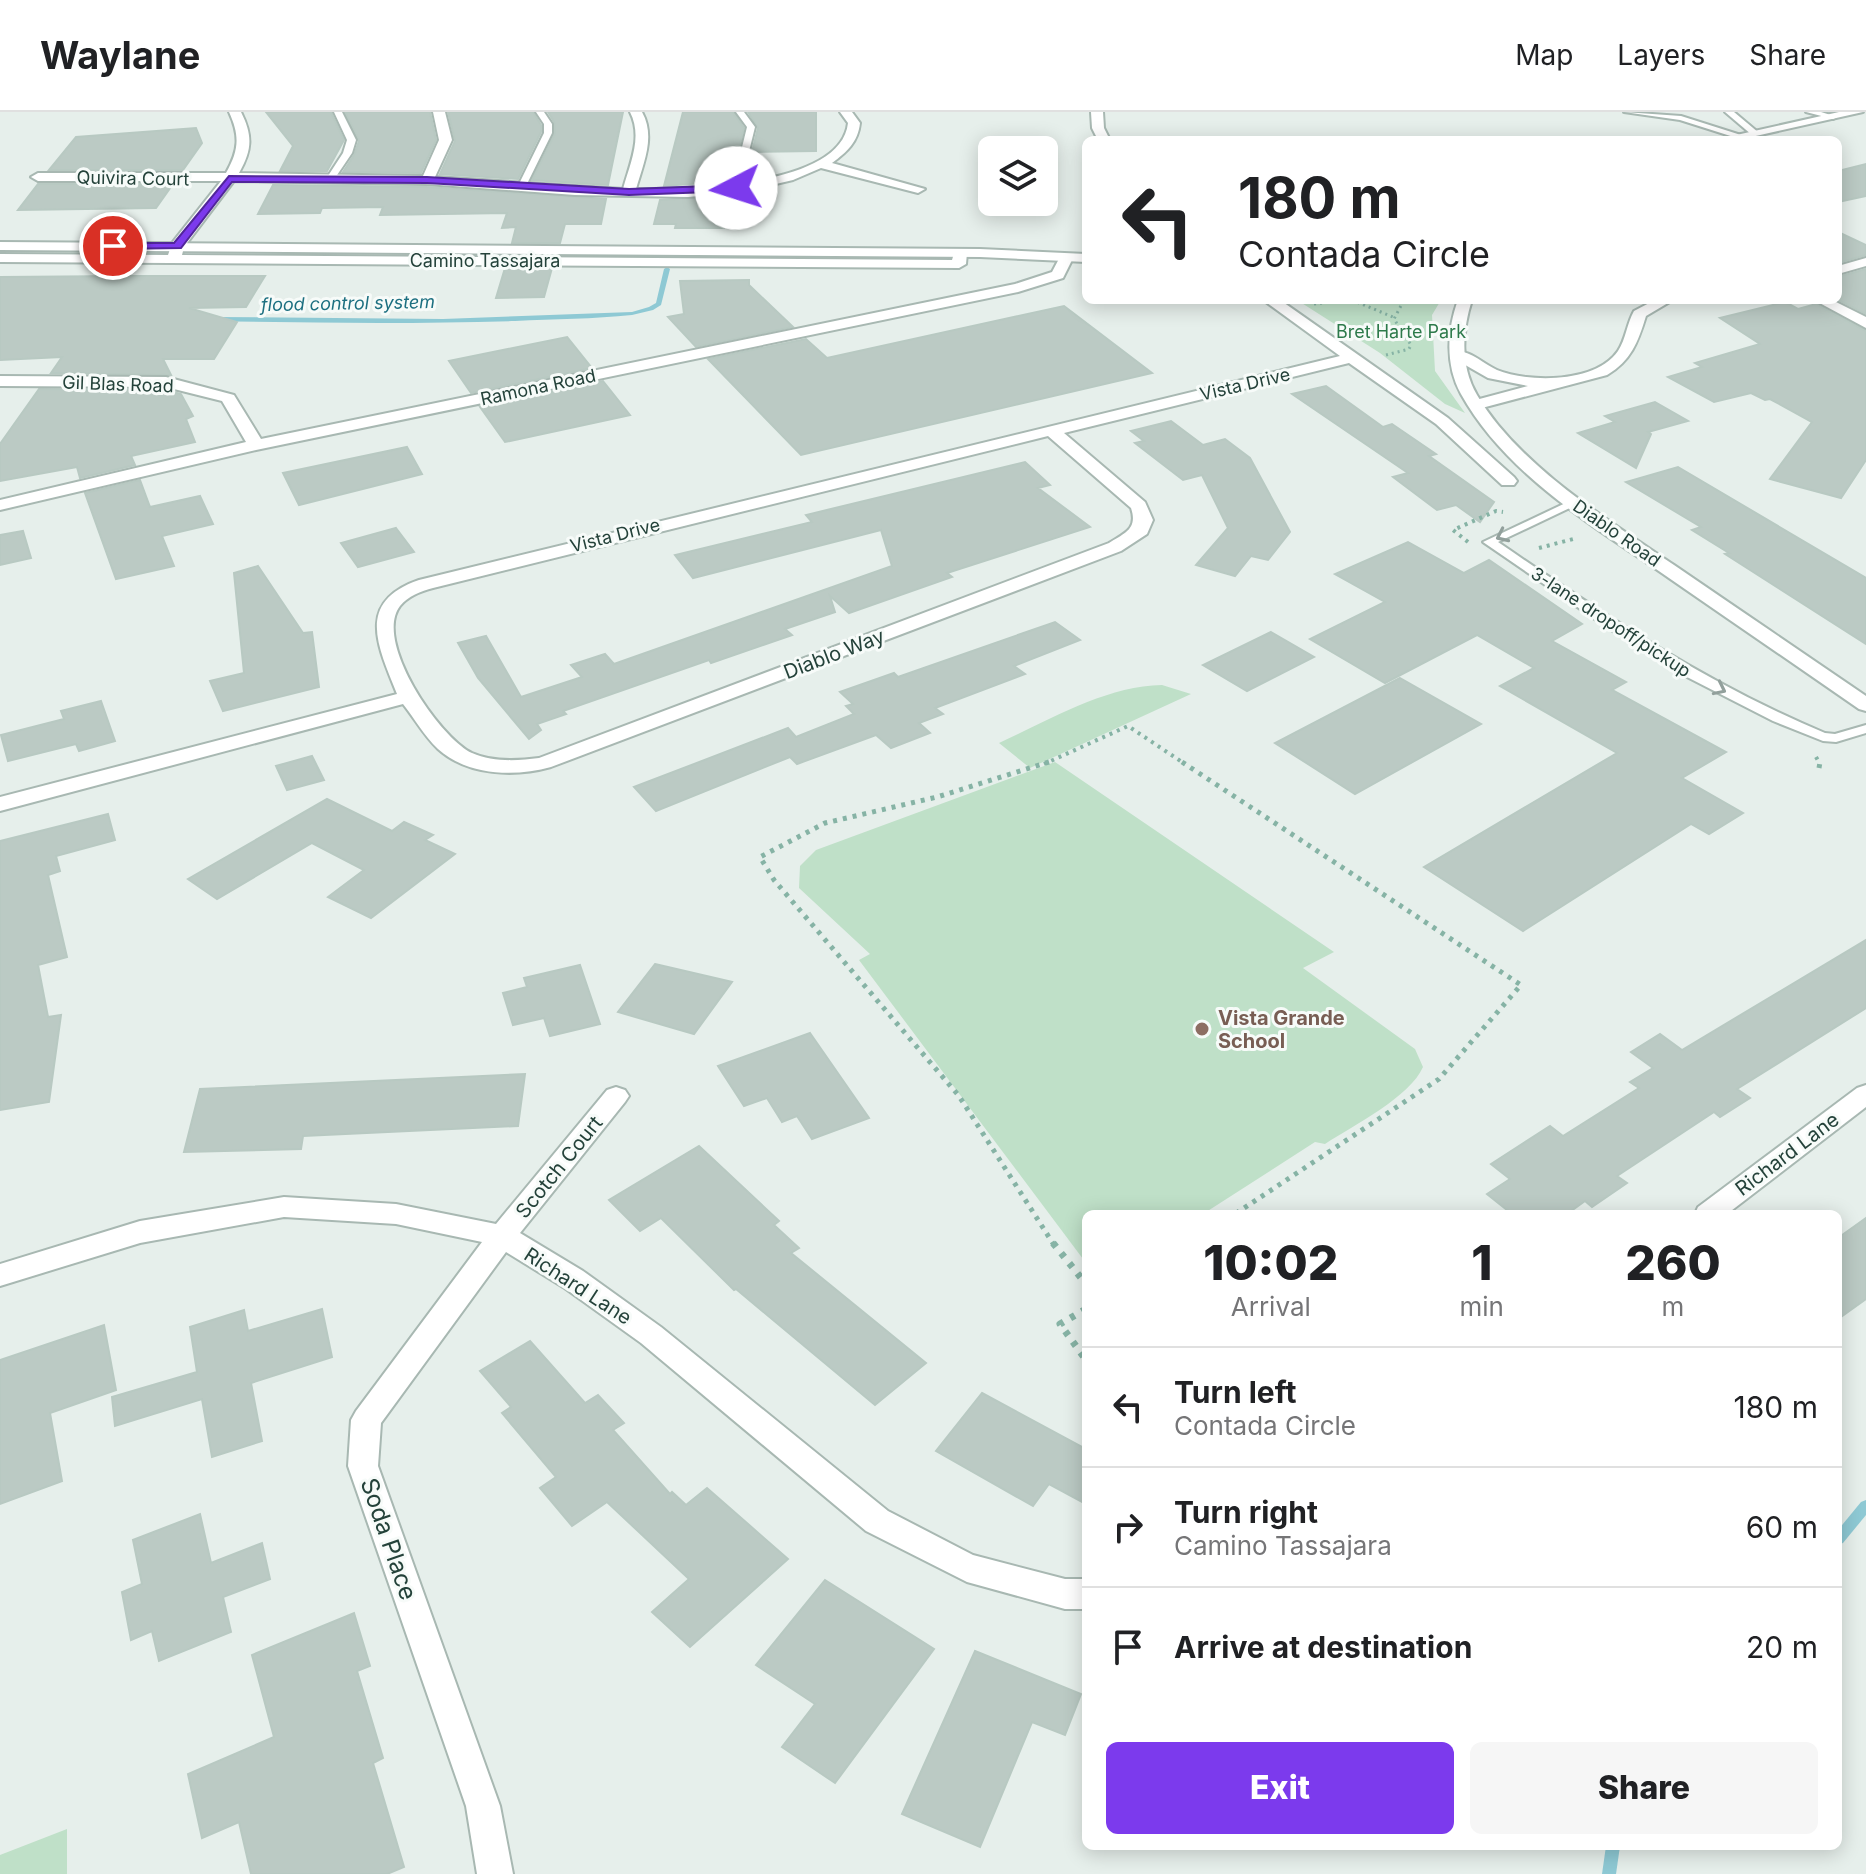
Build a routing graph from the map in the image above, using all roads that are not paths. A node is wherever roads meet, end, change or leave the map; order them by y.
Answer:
1 (235, 112) edge
2 (338, 112) edge
3 (439, 112) edge
4 (540, 112) edge
5 (636, 112) edge
6 (740, 112) edge
7 (846, 112) edge
8 (1097, 112) edge
9 (1628, 112) edge
10 (1729, 112) edge
11 (1810, 112) edge
12 (1857, 112) edge
13 (1833, 117) junction
14 (1755, 133) junction
15 (1102, 136) edge
16 (1740, 136) joint
17 (822, 164) junction
18 (38, 177) dead end
19 (229, 179) junction
20 (330, 179) junction
21 (427, 180) junction
22 (521, 188) junction
23 (736, 188) junction
24 (918, 189) dead end
25 (629, 192) junction
26 (0, 246) edge
27 (176, 252) junction
28 (0, 258) edge
29 (1066, 258) junction
30 (1082, 258) edge
31 (1866, 262) edge
32 (1842, 269) edge
33 (1276, 304) edge
34 (1464, 304) edge
35 (1658, 304) edge
36 (1829, 304) edge
37 (1866, 323) edge
38 (1458, 355) junction
39 (1354, 360) junction
40 (0, 381) edge
41 (1557, 384) junction
42 (1478, 404) junction
43 (1051, 430) junction
44 (256, 445) junction
45 (1508, 481) dead end
46 (1572, 503) junction
47 (0, 505) edge
48 (408, 697) junction
49 (1866, 705) edge
50 (1866, 729) edge
51 (0, 804) edge
52 (1866, 1094) edge
53 (616, 1096) dead end
54 (1713, 1210) edge
55 (502, 1236) junction
56 (0, 1275) edge
57 (1082, 1594) edge
58 (495, 1874) edge

1 - 19 street
2 - 20 lane
3 - 21 street
4 - 22 lane
5 - 25 street
6 - 23 lane
7 - 17 street
8 - 15 street
9 - 16 lane
10 - 14 lane
11 - 13 lane
12 - 13 street
13 - 14 street
14 - 16 street
17 - 23 street, Quivira Court
17 - 24 street
18 - 19 street, Quivira Court
19 - 20 street, Quivira Court
19 - 27 street
20 - 21 street, Quivira Court
21 - 22 street, Quivira Court
22 - 25 street, Quivira Court
23 - 25 street, Quivira Court
26 - 27 street, Camino Tassajara
27 - 28 street, Camino Tassajara
27 - 29 street, Camino Tassajara
29 - 30 street, Camino Tassajara
29 - 44 street, Ramona Road
31 - 32 street
33 - 39 street
34 - 38 street, Diablo Road
35 - 41 street
36 - 37 street
38 - 41 street
38 - 42 street, Diablo Road
39 - 43 street, Vista Drive
39 - 45 street
40 - 44 street, Gil Blas Road
41 - 42 street
42 - 46 street, Diablo Road
43 - 48 street, Vista Drive
43 - 48 street, Diablo Way
44 - 47 street, Ramona Road
46 - 49 street, Diablo Road
46 -> 50 lane, 3-lane dropoff/pickup
48 - 51 street
52 - 54 street, Richard Lane
53 - 55 street, Scotch Court
55 - 56 street, Richard Lane
55 - 57 street, Richard Lane
55 - 58 street, Soda Place

